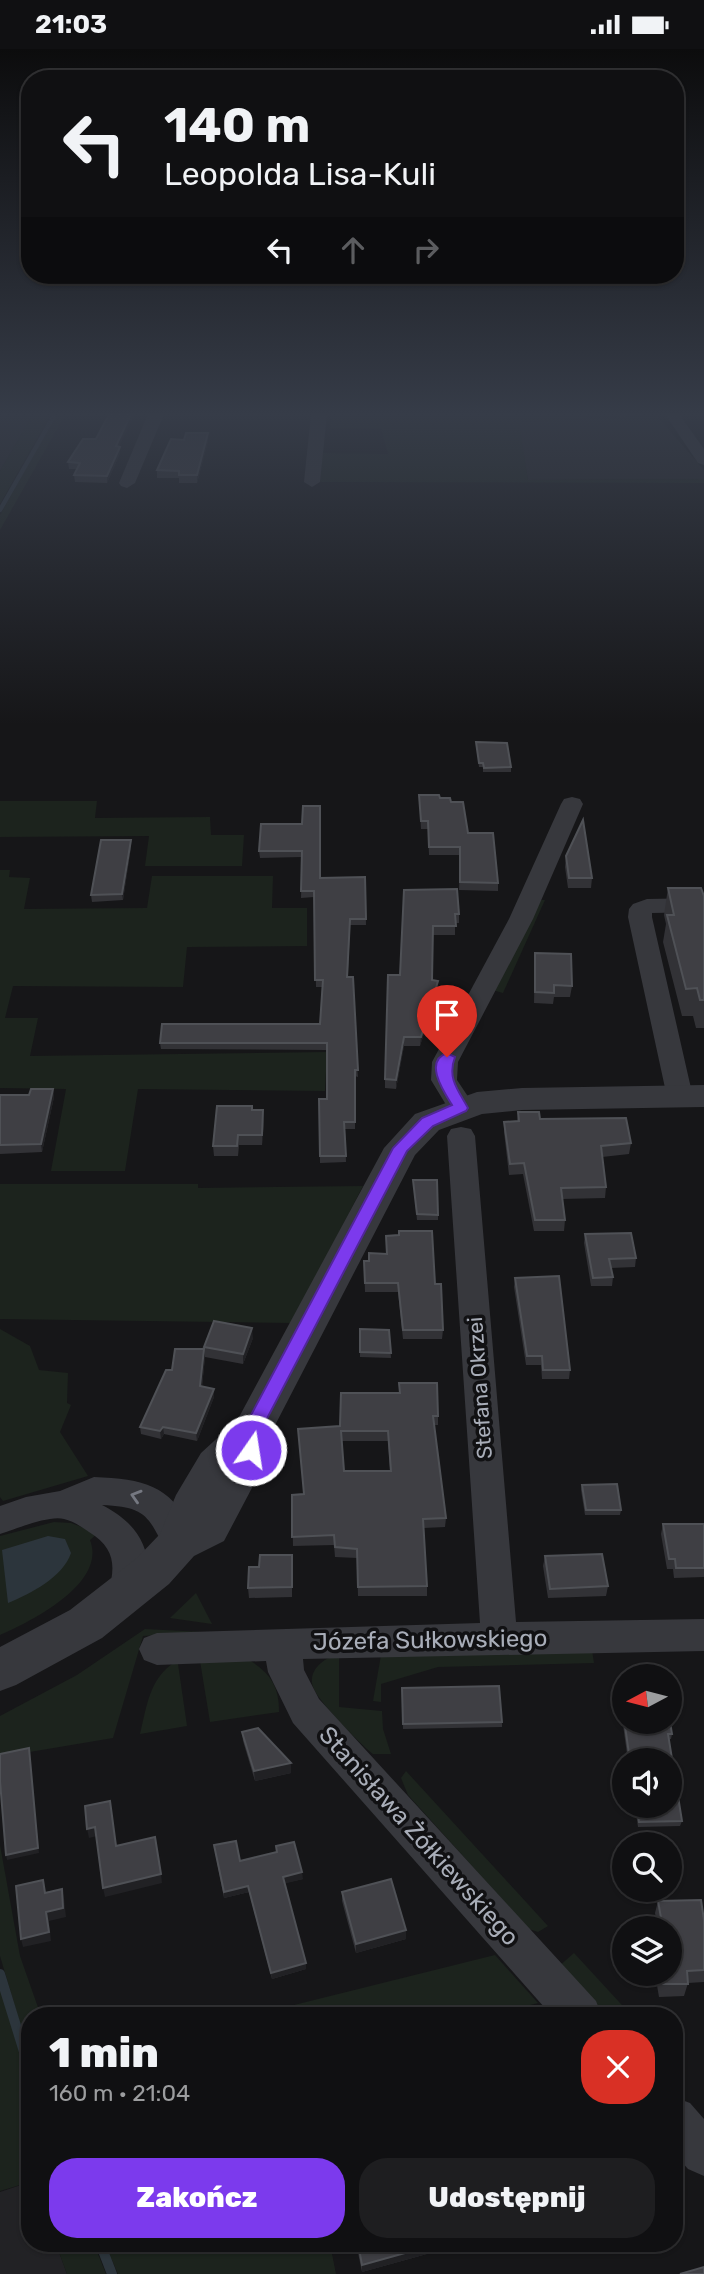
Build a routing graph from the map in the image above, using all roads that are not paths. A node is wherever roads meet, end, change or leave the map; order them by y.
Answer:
1 (572, 804) dead end
2 (704, 905) edge
3 (692, 1097) edge
4 (461, 1122) junction
5 (64, 1504) junction
6 (0, 1520) edge
7 (179, 1543) junction
8 (126, 1593) junction
9 (704, 1635) edge
10 (499, 1640) junction
11 (283, 1643) junction
12 (156, 1649) dead end
13 (0, 1670) edge
14 (573, 2007) edge
15 (683, 2129) edge
16 (704, 2153) edge

1 - 4 street
2 - 3 street
3 - 4 street
4 - 7 street
4 - 10 street, Stefana Okrzei
5 - 6 street
7 -> 5 street
5 - 8 street
7 - 8 street
8 - 13 street
9 - 10 street, Józefa Sułkowskiego
10 - 11 street, Józefa Sułkowskiego
11 - 12 street, Józefa Sułkowskiego
11 - 14 street, Stanisława Żółkiewskiego
15 - 16 street

